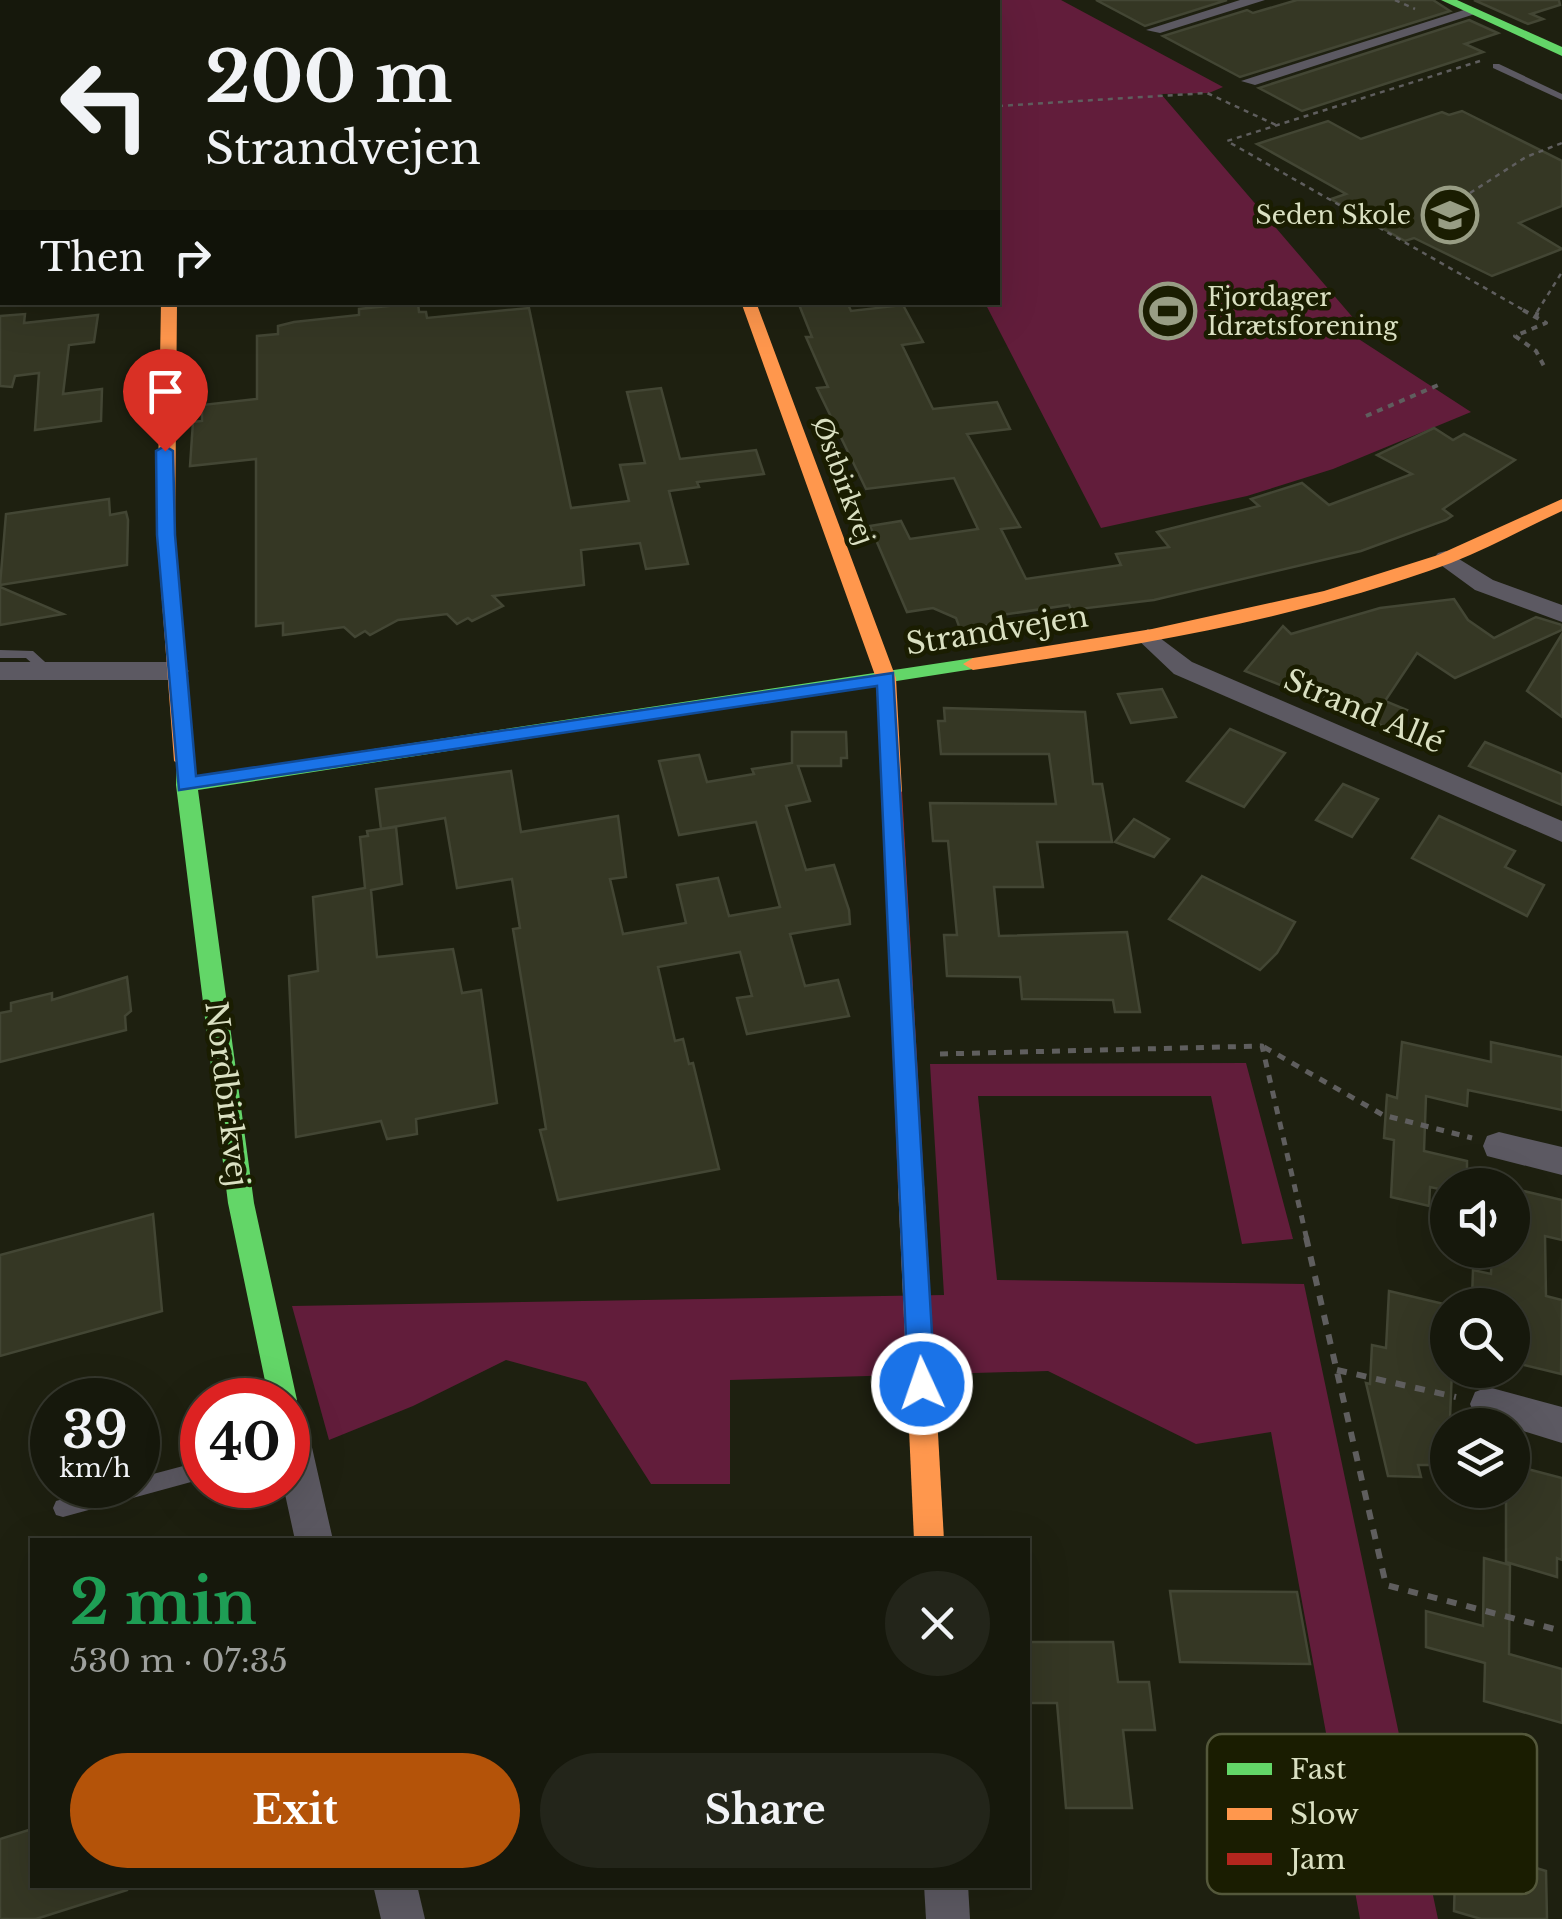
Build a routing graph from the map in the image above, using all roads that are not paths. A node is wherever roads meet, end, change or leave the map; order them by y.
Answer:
1 (1258, 0) edge
2 (1447, 0) edge
3 (1473, 12) junction
4 (1154, 30) dead end
5 (1562, 52) edge
6 (1496, 66) dead end
7 (1249, 81) dead end
8 (1562, 97) edge
9 (169, 305) edge
10 (749, 305) edge
11 (1562, 504) edge
12 (1446, 558) junction
13 (1562, 614) edge
14 (1148, 638) junction
15 (0, 654) edge
16 (176, 670) junction
17 (0, 671) edge
18 (49, 671) junction
19 (886, 678) junction
20 (186, 785) junction
21 (1562, 832) edge
22 (1498, 1146) road end
23 (1562, 1160) edge
24 (278, 1378) edge
25 (1488, 1404) road end
26 (1562, 1424) edge
27 (306, 1508) edge
28 (314, 1538) edge
29 (929, 1538) edge
30 (396, 1888) edge
31 (946, 1888) edge
32 (403, 1919) edge
33 (948, 1919) edge

1 - 4 street
2 - 3 street
3 - 5 street
3 - 7 street
6 - 8 lane
9 - 16 street, Nordbirkvej
10 - 19 street, Østbirkvej
11 - 12 street, Strandvejen
12 - 13 street
12 - 14 street, Strandvejen
14 - 19 street, Strandvejen
14 - 21 street, Strand Allé
15 - 18 lane
16 - 18 street
16 - 20 street, Nordbirkvej
17 - 18 street
19 - 20 street, Strandvejen
19 - 29 street, Østbirkvej
20 - 24 street, Nordbirkvej
22 - 23 street
25 - 26 street
27 - 28 street
30 - 32 street
31 - 33 street

